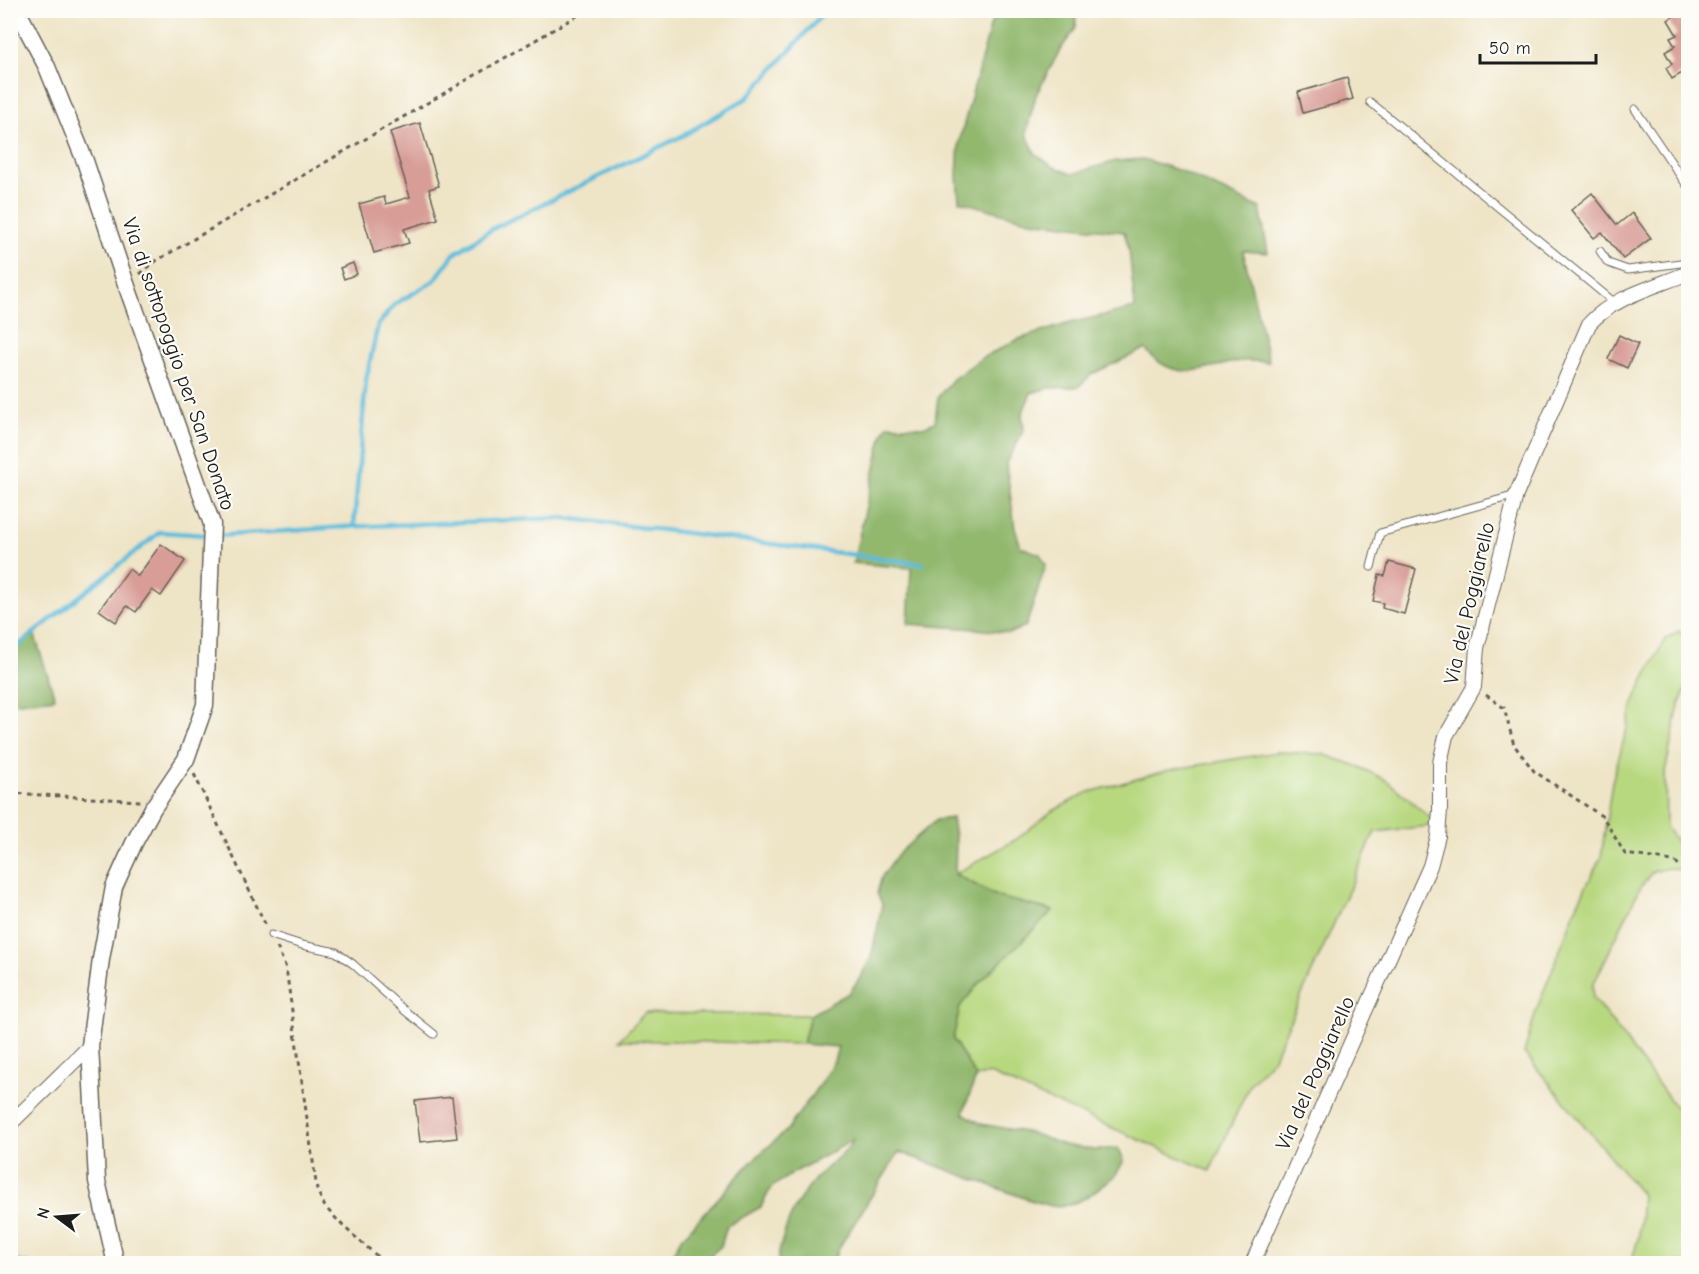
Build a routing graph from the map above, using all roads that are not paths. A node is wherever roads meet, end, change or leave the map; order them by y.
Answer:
1 (16, 10) edge
2 (1370, 102) dead end
3 (1635, 109) dead end
4 (1689, 188) edge
5 (1600, 251) dead end
6 (1689, 262) edge
7 (1689, 273) edge
8 (1615, 303) junction
9 (1516, 495) junction
10 (1371, 567) dead end
11 (271, 935) road end
12 (434, 1034) dead end
13 (90, 1046) junction
14 (10, 1124) edge
15 (116, 1263) edge
16 (1252, 1263) edge

1 - 13 street, Via di sottopoggio per San Donato
2 - 8 lane
3 - 4 lane
5 - 6 lane
7 - 8 street, Via del Poggiarello
8 - 9 street, Via del Poggiarello
9 - 10 lane
9 - 16 street, Via del Poggiarello
11 - 12 lane
13 - 14 street
13 - 15 street, Via di sottopoggio per San Donato

